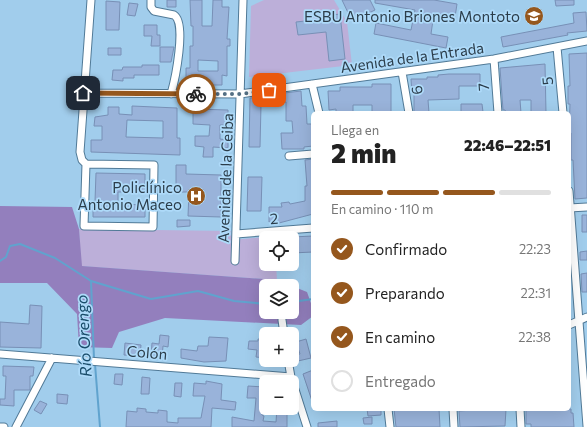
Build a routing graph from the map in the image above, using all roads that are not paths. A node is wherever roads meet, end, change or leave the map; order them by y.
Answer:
1 (91, 0) edge
2 (152, 0) edge
3 (245, 1) edge
4 (587, 42) edge
5 (557, 47) junction
6 (494, 59) junction
7 (402, 72) junction
8 (312, 84) junction
9 (83, 93) junction
10 (171, 94) junction
11 (240, 94) junction
12 (319, 111) edge
13 (409, 111) edge
14 (498, 111) edge
15 (563, 111) edge
16 (311, 154) edge
17 (289, 156) dead end
18 (86, 164) junction
19 (587, 207) edge
20 (571, 208) edge
21 (571, 220) edge
22 (311, 228) edge
23 (236, 234) junction
24 (236, 261) dead end
25 (587, 317) edge
26 (282, 320) dead end
27 (579, 320) junction
28 (571, 324) edge
29 (283, 327) edge
30 (0, 354) edge
31 (52, 358) junction
32 (267, 375) edge
33 (299, 402) edge
34 (388, 411) edge
35 (453, 411) edge
36 (520, 411) edge
37 (587, 426) edge
38 (0, 427) edge
39 (4, 427) edge
40 (16, 427) edge
41 (307, 427) edge
42 (390, 427) edge
43 (454, 427) edge
44 (521, 427) edge

1 - 9 street
2 - 10 street
3 - 11 street, Avenida de la Ceiba
4 - 5 street, Avenida de la Entrada
5 - 6 street, Avenida de la Entrada
5 - 15 street, 5
6 - 7 street, Avenida de la Entrada
6 - 14 street, 7
7 - 8 street, Avenida de la Entrada
7 - 13 street, 9
8 - 11 street, Avenida de la Entrada
8 - 12 street
9 - 10 street, Avenida de la Entrada
9 - 18 street
10 - 11 street, Avenida de la Entrada
11 - 23 street, Avenida de la Ceiba
16 - 17 street
18 - 18 street
19 - 20 street
21 - 27 street
22 - 23 street, 2
23 - 24 street, Avenida de la Ceiba
25 - 27 street
26 - 29 street
27 - 28 street
27 - 37 street
30 - 31 street, Colón
31 - 32 street, Colón
31 - 40 street
33 - 41 street
34 - 42 street
35 - 43 street
36 - 44 street
38 - 39 street

